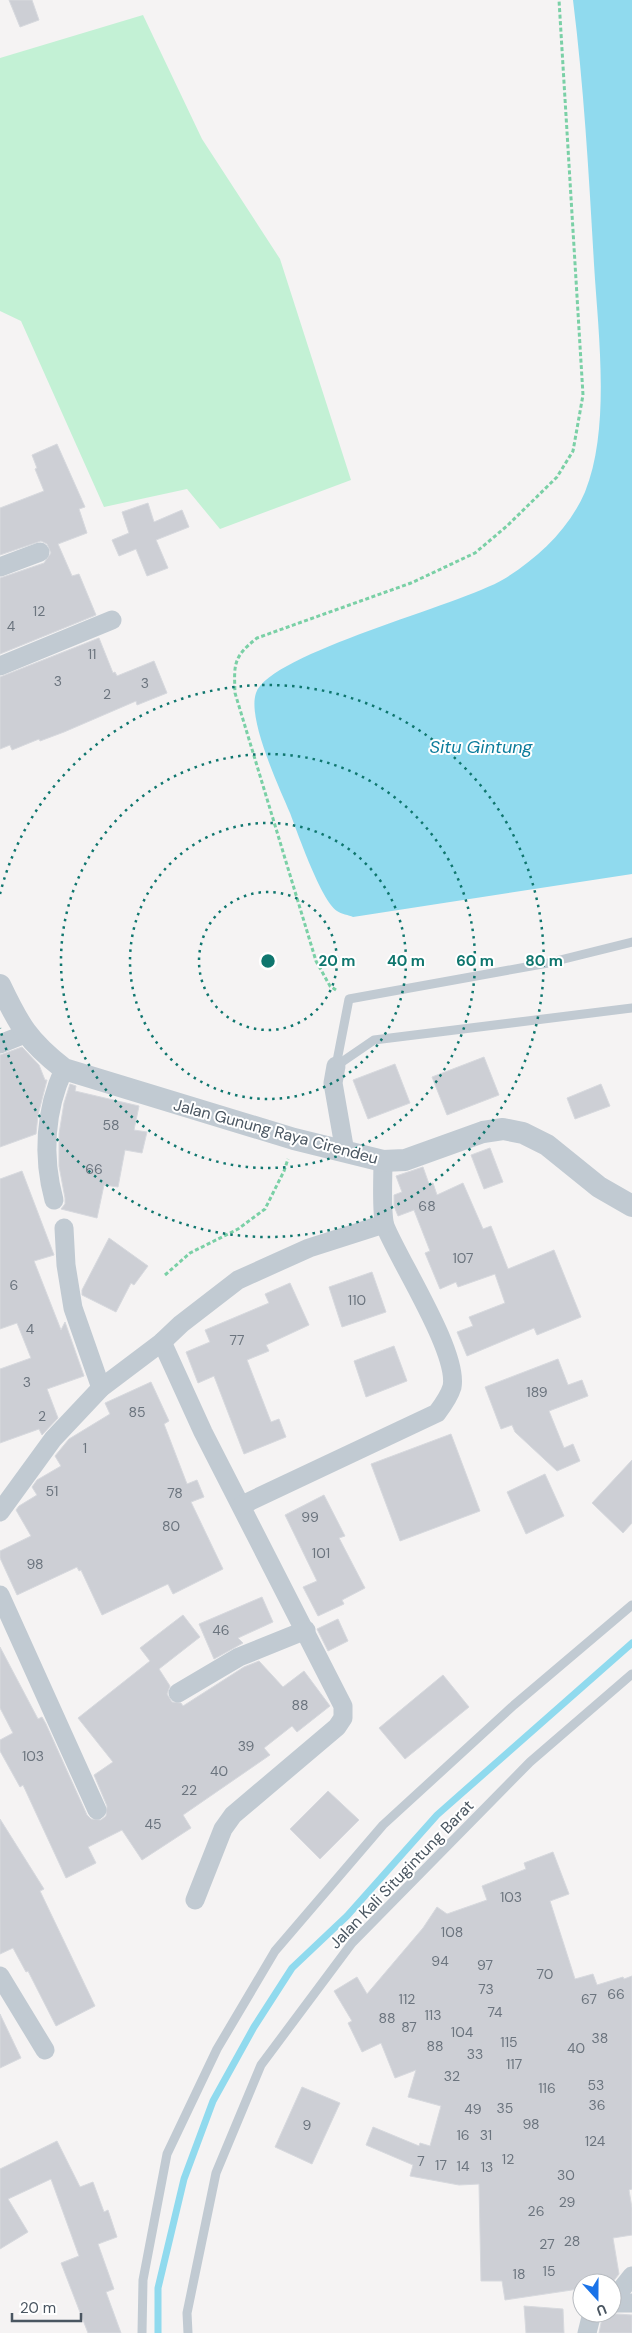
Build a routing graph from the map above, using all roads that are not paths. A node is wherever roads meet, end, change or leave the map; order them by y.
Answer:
1 (40, 552) dead end
2 (0, 567) edge
3 (112, 620) dead end
4 (0, 666) edge
5 (632, 942) edge
6 (0, 985) edge
7 (632, 1008) edge
8 (26, 1034) junction
9 (0, 1044) edge
10 (336, 1066) junction
11 (64, 1070) junction
12 (345, 1152) junction
13 (383, 1161) junction
14 (54, 1200) dead end
15 (632, 1206) edge
16 (384, 1224) junction
17 (64, 1228) dead end
18 (162, 1342) junction
19 (101, 1388) junction
20 (242, 1505) junction
21 (0, 1512) edge
22 (0, 1595) edge
23 (632, 1605) edge
24 (306, 1630) junction
25 (632, 1674) edge
26 (178, 1693) dead end
27 (97, 1810) dead end
28 (195, 1900) dead end
29 (0, 1976) edge
30 (45, 2050) dead end
31 (632, 2276) edge
32 (622, 2289) edge
33 (142, 2333) edge
34 (188, 2333) edge

1 - 2 street
3 - 4 street
5 - 10 lane
6 - 8 street, Jalan Gunung Raya Cirendeu
7 - 10 lane
8 - 9 street
8 - 11 street, Jalan Gunung Raya Cirendeu
10 - 12 street
11 - 12 street, Jalan Gunung Raya Cirendeu
11 - 14 street
12 - 13 street, Jalan Gunung Raya Cirendeu
13 - 15 street, Jalan Gunung Raya Cirendeu
13 - 16 street
16 - 18 street
16 - 20 street
17 - 19 street
18 - 19 street
18 - 20 street
19 - 21 street
20 - 24 street
22 - 27 street
23 - 33 lane
24 - 26 street
24 - 28 street
25 - 34 lane, Jalan Kali Situgintung Barat
29 - 30 street
31 - 32 street

